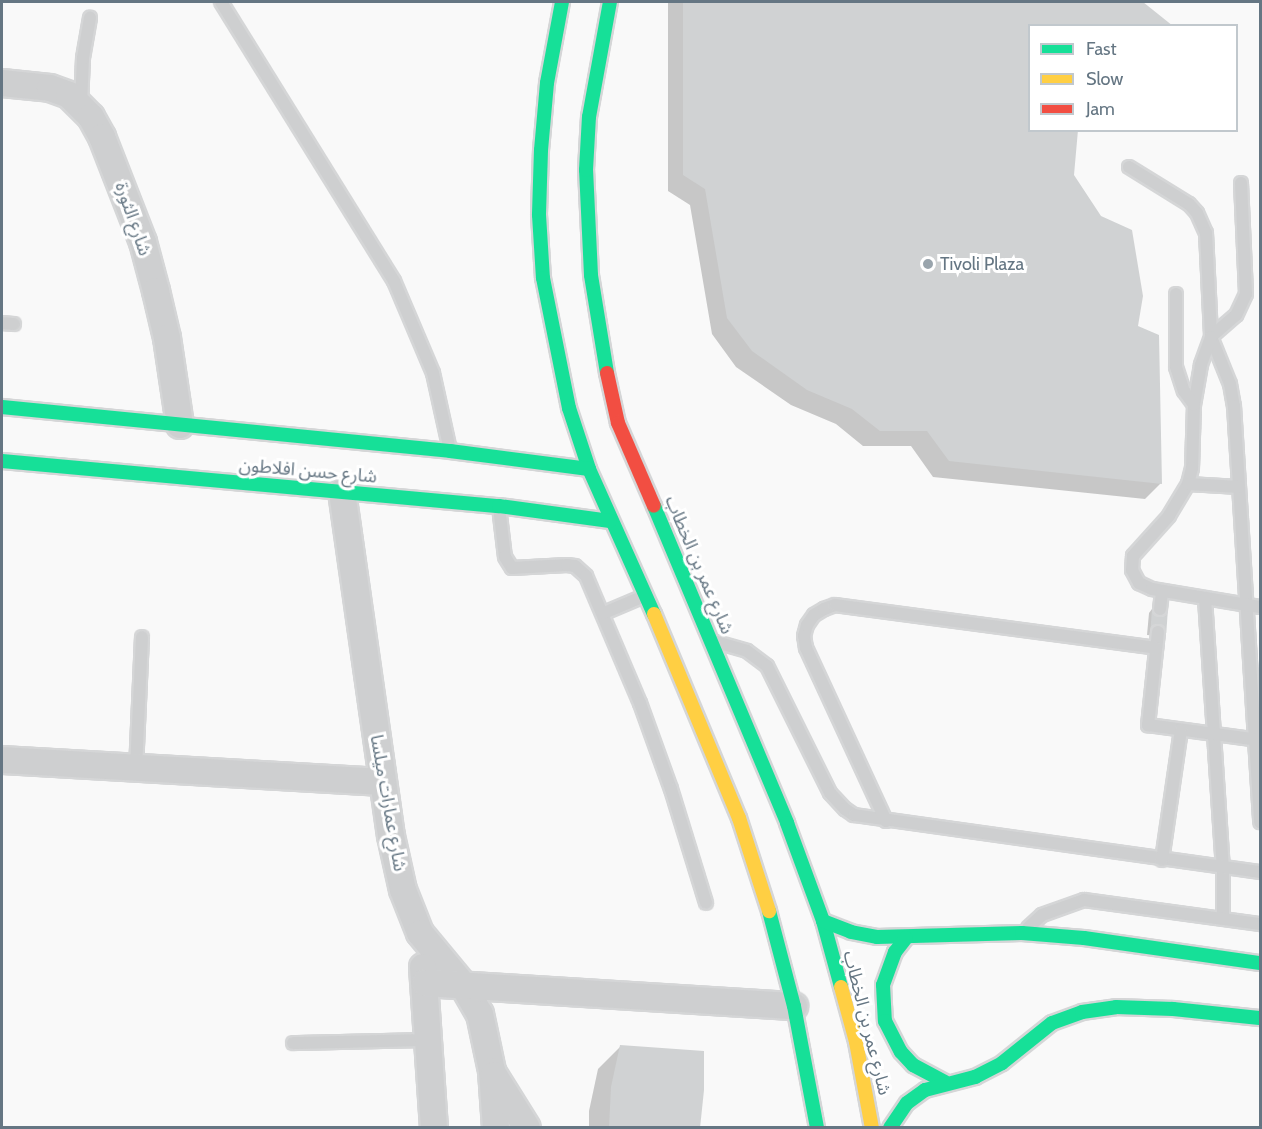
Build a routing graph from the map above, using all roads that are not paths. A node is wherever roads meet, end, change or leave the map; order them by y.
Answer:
1 (221, 2) edge
2 (562, 2) edge
3 (610, 2) edge
4 (90, 18) dead end
5 (2, 83) edge
6 (81, 104) junction
7 (1129, 166) dead end
8 (1241, 183) dead end
9 (1176, 294) dead end
10 (1212, 337) junction
11 (1194, 405) junction
12 (2, 407) edge
13 (180, 425) junction
14 (450, 451) junction
15 (2, 460) edge
16 (589, 469) junction
17 (1188, 484) junction
18 (1239, 487) junction
19 (342, 492) junction
20 (498, 506) junction
21 (610, 521) junction
22 (1162, 592) junction
23 (646, 595) junction
24 (1205, 598) junction
25 (1246, 605) junction
26 (1260, 607) edge
27 (1160, 609) dead end
28 (604, 613) junction
29 (1158, 632) dead end
30 (142, 637) dead end
31 (712, 641) junction
32 (1156, 648) junction
33 (1180, 730) junction
34 (1213, 734) junction
35 (1257, 740) edge
36 (2, 760) edge
37 (136, 769) junction
38 (382, 782) junction
39 (886, 821) junction
40 (1260, 822) edge
41 (1162, 860) junction
42 (1223, 867) junction
43 (1260, 872) edge
44 (706, 903) dead end
45 (1223, 918) junction
46 (823, 921) junction
47 (1260, 924) edge
48 (420, 933) junction
49 (1023, 933) junction
50 (906, 938) junction
51 (1260, 963) edge
52 (425, 983) junction
53 (463, 985) junction
54 (794, 1006) junction
55 (1260, 1018) edge
56 (430, 1040) junction
57 (293, 1043) dead end
58 (492, 1071) junction
59 (945, 1082) junction
60 (434, 1128) edge
61 (496, 1128) edge
62 (527, 1128) edge
63 (817, 1128) edge
64 (872, 1128) edge
65 (890, 1128) edge

1 - 14 lane
2 - 16 street
3 - 31 street, شارع عمر بن الخطاب
4 - 6 lane
5 - 6 street, شارع الثورة
6 - 13 street, شارع الثورة
7 - 10 lane
8 - 10 lane
9 - 11 lane
10 - 11 lane
10 - 18 lane
11 - 17 lane
12 - 13 street, شارع حسن افلاطون
13 - 14 street, شارع حسن افلاطون
14 - 16 street, شارع حسن افلاطون
15 - 19 street, شارع حسن افلاطون
16 - 21 street
17 - 18 lane
17 - 22 lane
18 - 25 lane
19 - 20 street, شارع حسن افلاطون
19 - 38 street, شارع عمارات ميلسا
20 - 21 street, شارع حسن افلاطون
20 - 28 lane
21 - 23 street
22 - 24 lane
22 - 27 lane
23 - 28 lane
23 - 54 street
24 - 25 lane
24 - 34 lane
25 - 26 lane
25 - 35 lane
28 - 44 lane
29 - 32 lane
30 - 37 lane
31 - 39 lane
31 - 46 street, شارع عمر بن الخطاب
32 - 33 lane
32 - 39 lane
33 - 34 lane
33 - 41 lane
34 - 35 lane
34 - 42 lane
35 - 40 lane
36 - 37 street
37 - 38 street
38 - 48 street, شارع عمارات ميلسا
39 - 41 lane
41 - 42 lane
42 - 43 lane
42 - 45 lane
45 - 47 lane
45 - 49 lane
46 - 50 street
46 - 64 street, شارع عمر بن الخطاب
48 - 52 street
48 - 53 street, شارع عمارات ميلسا
49 - 50 street
49 - 51 street
50 - 59 street
52 - 53 street
52 - 56 street
53 - 54 street
53 - 58 street, شارع عمارات ميلسا
54 - 63 street
55 - 59 street
56 - 57 lane
56 - 60 street
58 - 61 street, شارع عمارات ميلسا
58 - 62 street
59 - 65 street

